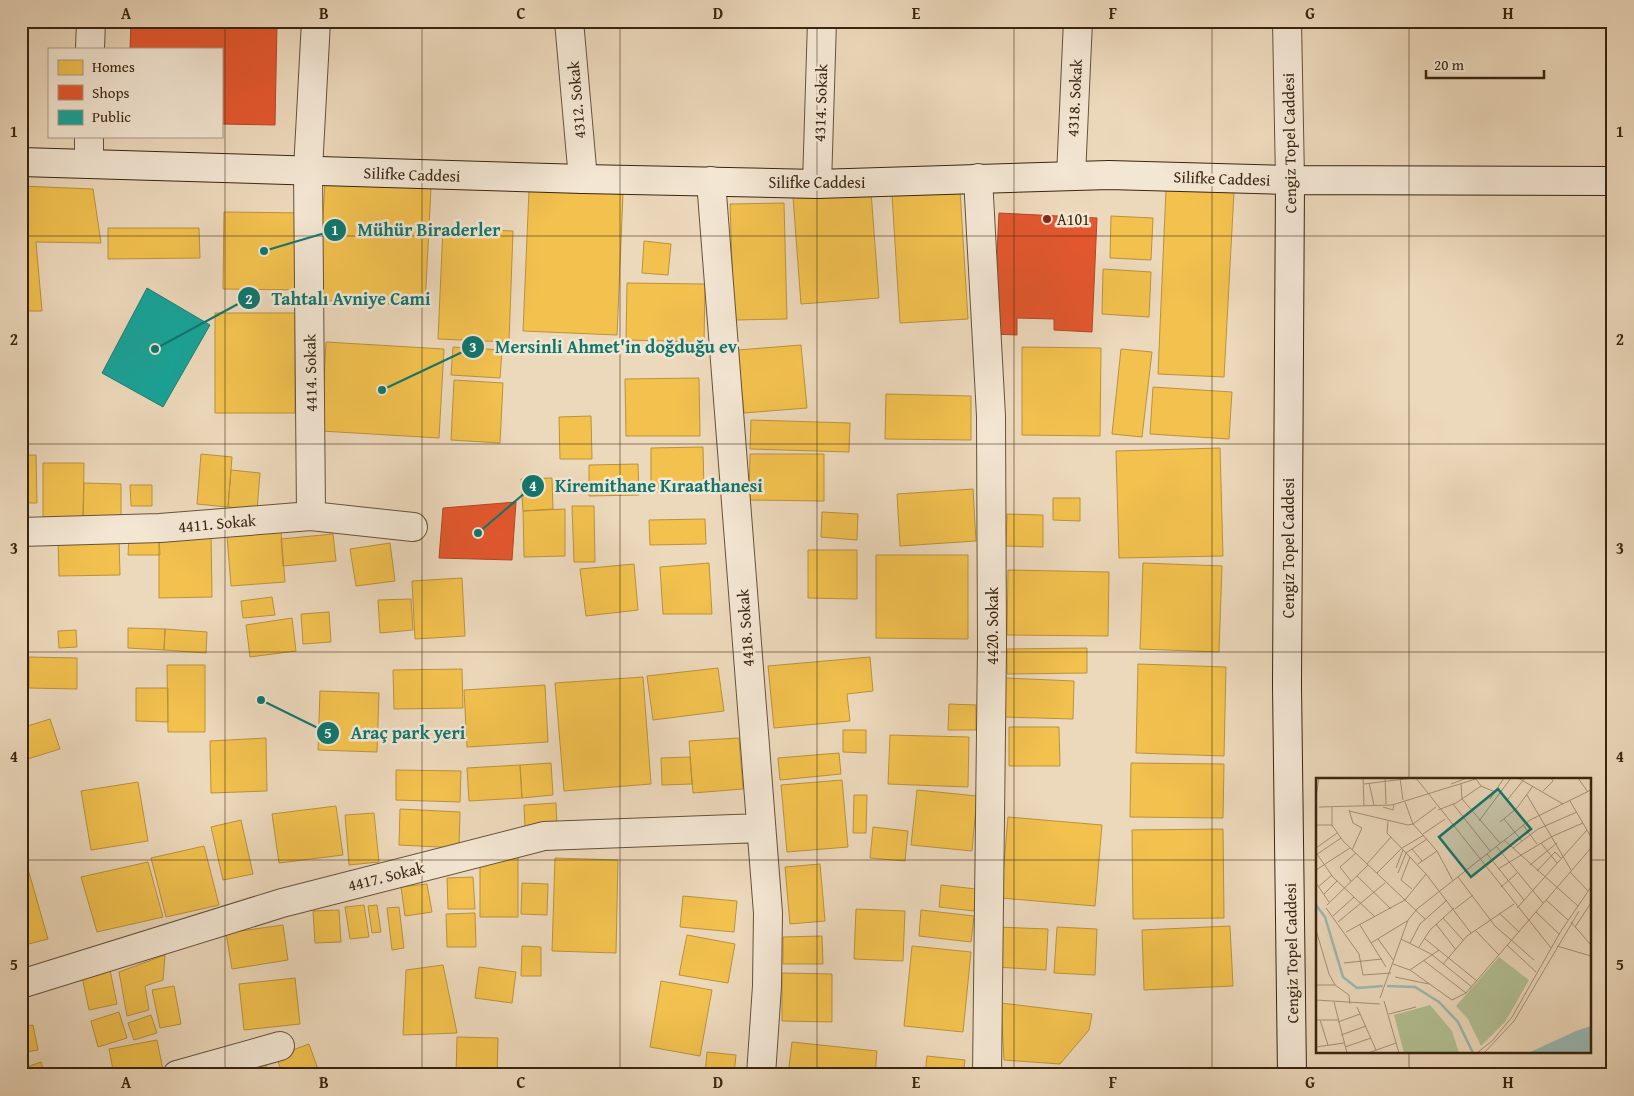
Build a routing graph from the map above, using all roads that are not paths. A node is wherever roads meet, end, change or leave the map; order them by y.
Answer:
1 (91, 21) edge
2 (316, 21) edge
3 (569, 21) edge
4 (822, 21) edge
5 (1078, 21) edge
6 (1287, 21) edge
7 (90, 48) edge
8 (89, 138) edge
9 (21, 162) edge
10 (89, 164) junction
11 (308, 170) junction
12 (1071, 176) junction
13 (978, 178) junction
14 (583, 179) junction
15 (1290, 180) junction
16 (711, 181) junction
17 (1613, 182) edge
18 (817, 184) junction
19 (312, 516) junction
20 (413, 527) dead end
21 (21, 532) edge
22 (761, 828) junction
23 (21, 984) edge
24 (280, 1046) dead end
25 (178, 1075) edge
26 (761, 1075) edge
27 (987, 1075) edge
28 (1292, 1075) edge

1 - 7 street
2 - 11 street, 4414. Sokak
3 - 14 street, 4312. Sokak
4 - 18 street, 4314. Sokak
5 - 12 street, 4318. Sokak
6 - 15 street, Cengiz Topel Caddesi
8 - 10 street
9 - 10 street, Silifke Caddesi
10 - 11 street, Silifke Caddesi
11 - 14 street, Silifke Caddesi
11 - 19 street, 4414. Sokak
12 - 13 street, Silifke Caddesi
12 - 15 street, Silifke Caddesi
13 - 18 street, Silifke Caddesi
13 - 27 street, 4420. Sokak
14 - 16 street, Silifke Caddesi
15 - 17 street, Silifke Caddesi
15 - 28 street, Cengiz Topel Caddesi
16 - 18 street, Silifke Caddesi
16 - 22 street, 4418. Sokak
19 - 20 street, 4411. Sokak
19 - 21 street, 4411. Sokak
22 - 23 street, 4417. Sokak
22 - 26 street, 4418. Sokak
24 - 25 street

